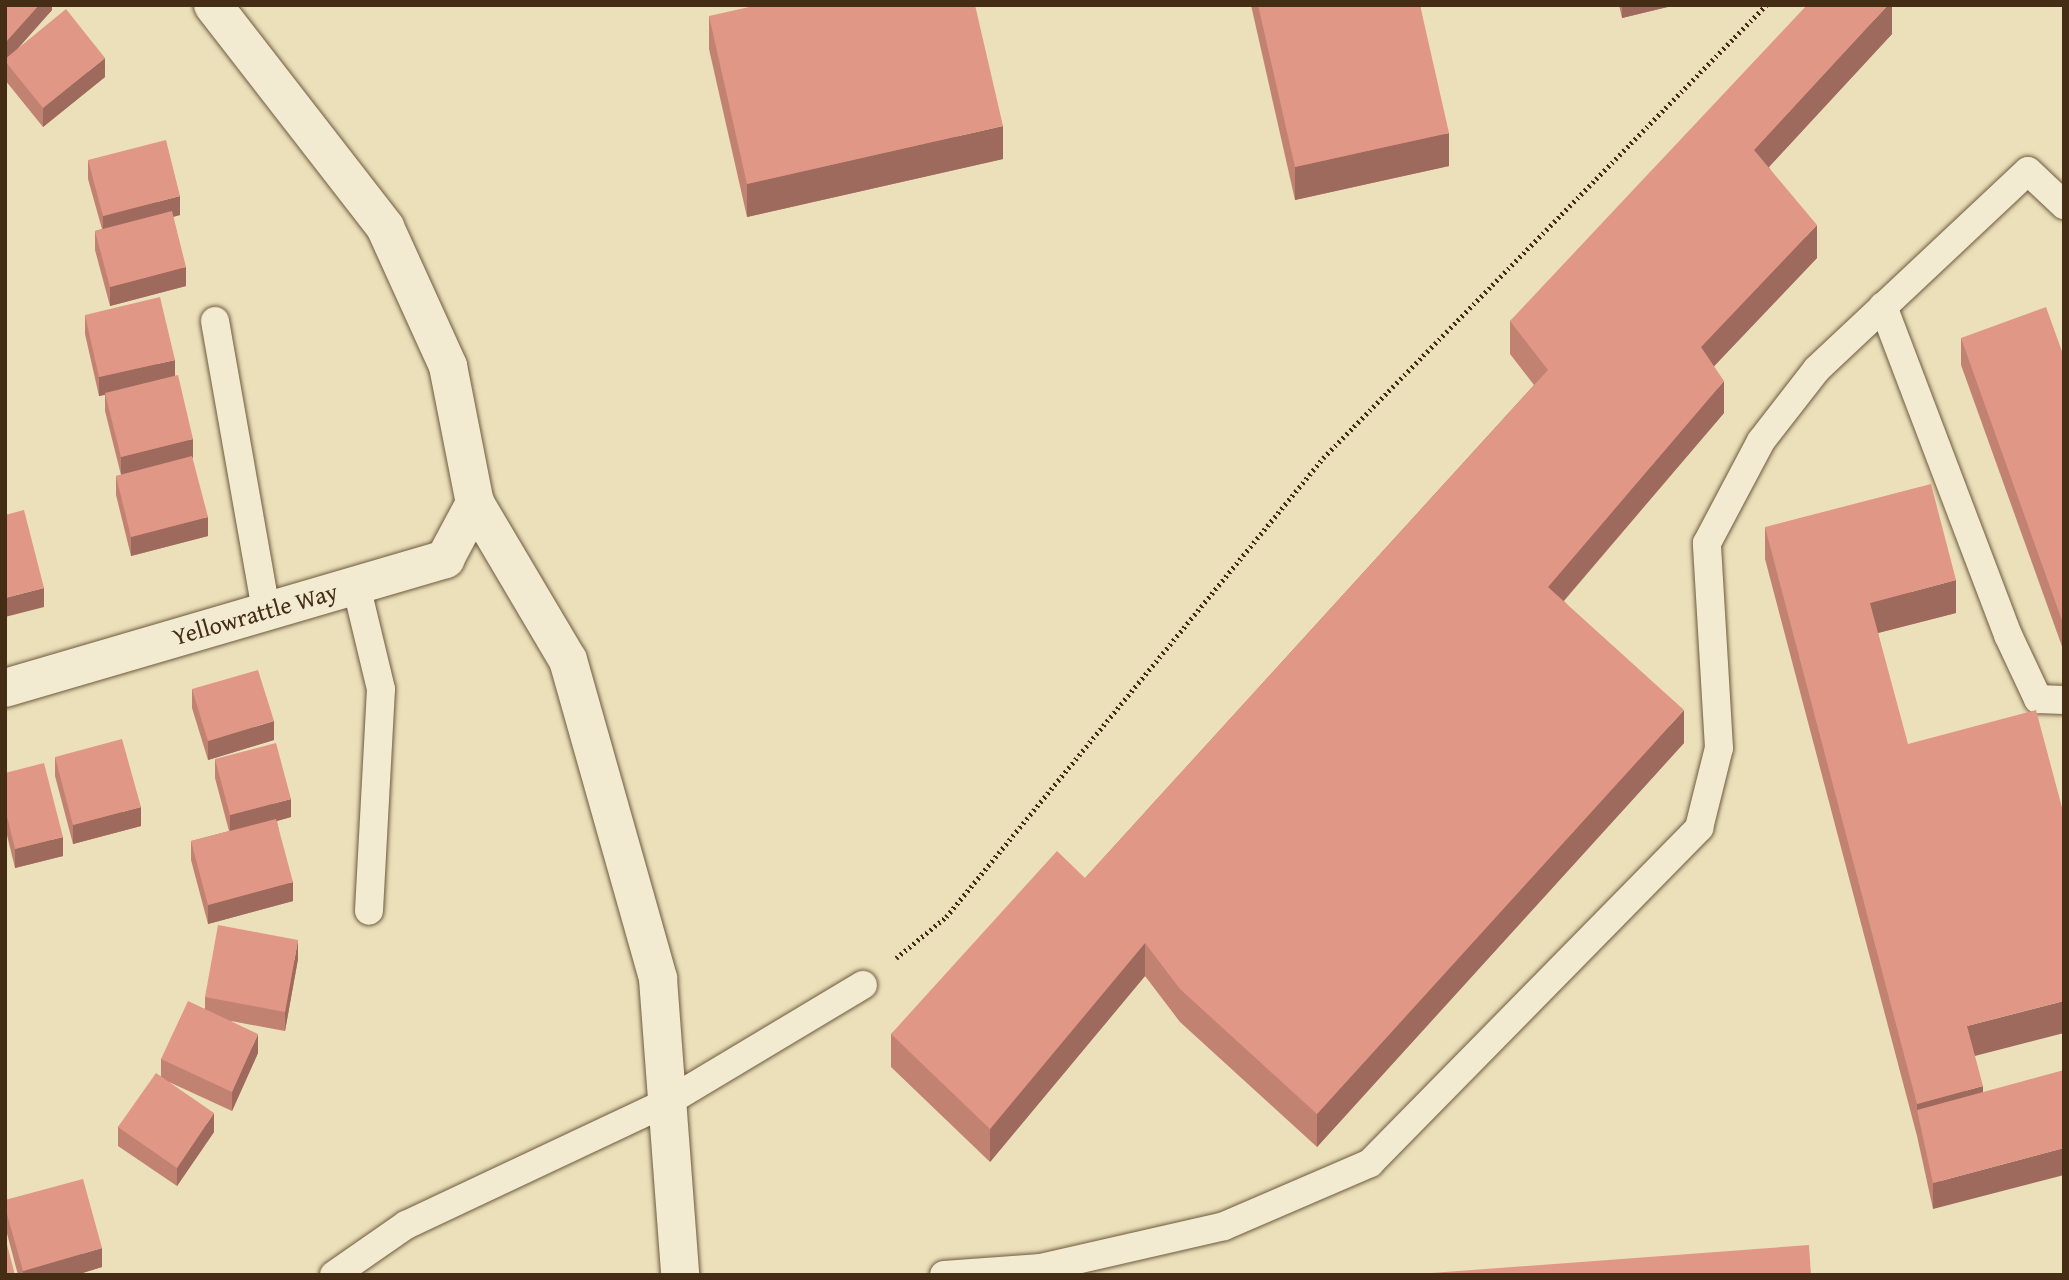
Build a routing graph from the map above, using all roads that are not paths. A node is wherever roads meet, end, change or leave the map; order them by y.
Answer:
1 (214, 5) edge
2 (2064, 205) edge
3 (1883, 306) junction
4 (215, 321) dead end
5 (475, 503) junction
6 (356, 585) junction
7 (266, 611) junction
8 (5, 688) edge
9 (2064, 700) edge
10 (369, 911) dead end
11 (863, 985) road end
12 (669, 1101) junction
13 (334, 1275) edge
14 (680, 1275) edge
15 (944, 1275) edge

1 - 5 street
2 - 3 lane
3 - 9 lane
3 - 15 lane
4 - 7 lane
5 - 6 street, Yellowrattle Way
5 - 12 street
6 - 7 street, Yellowrattle Way
6 - 10 lane
7 - 8 street, Yellowrattle Way
11 - 12 lane
12 - 13 lane
12 - 14 street

